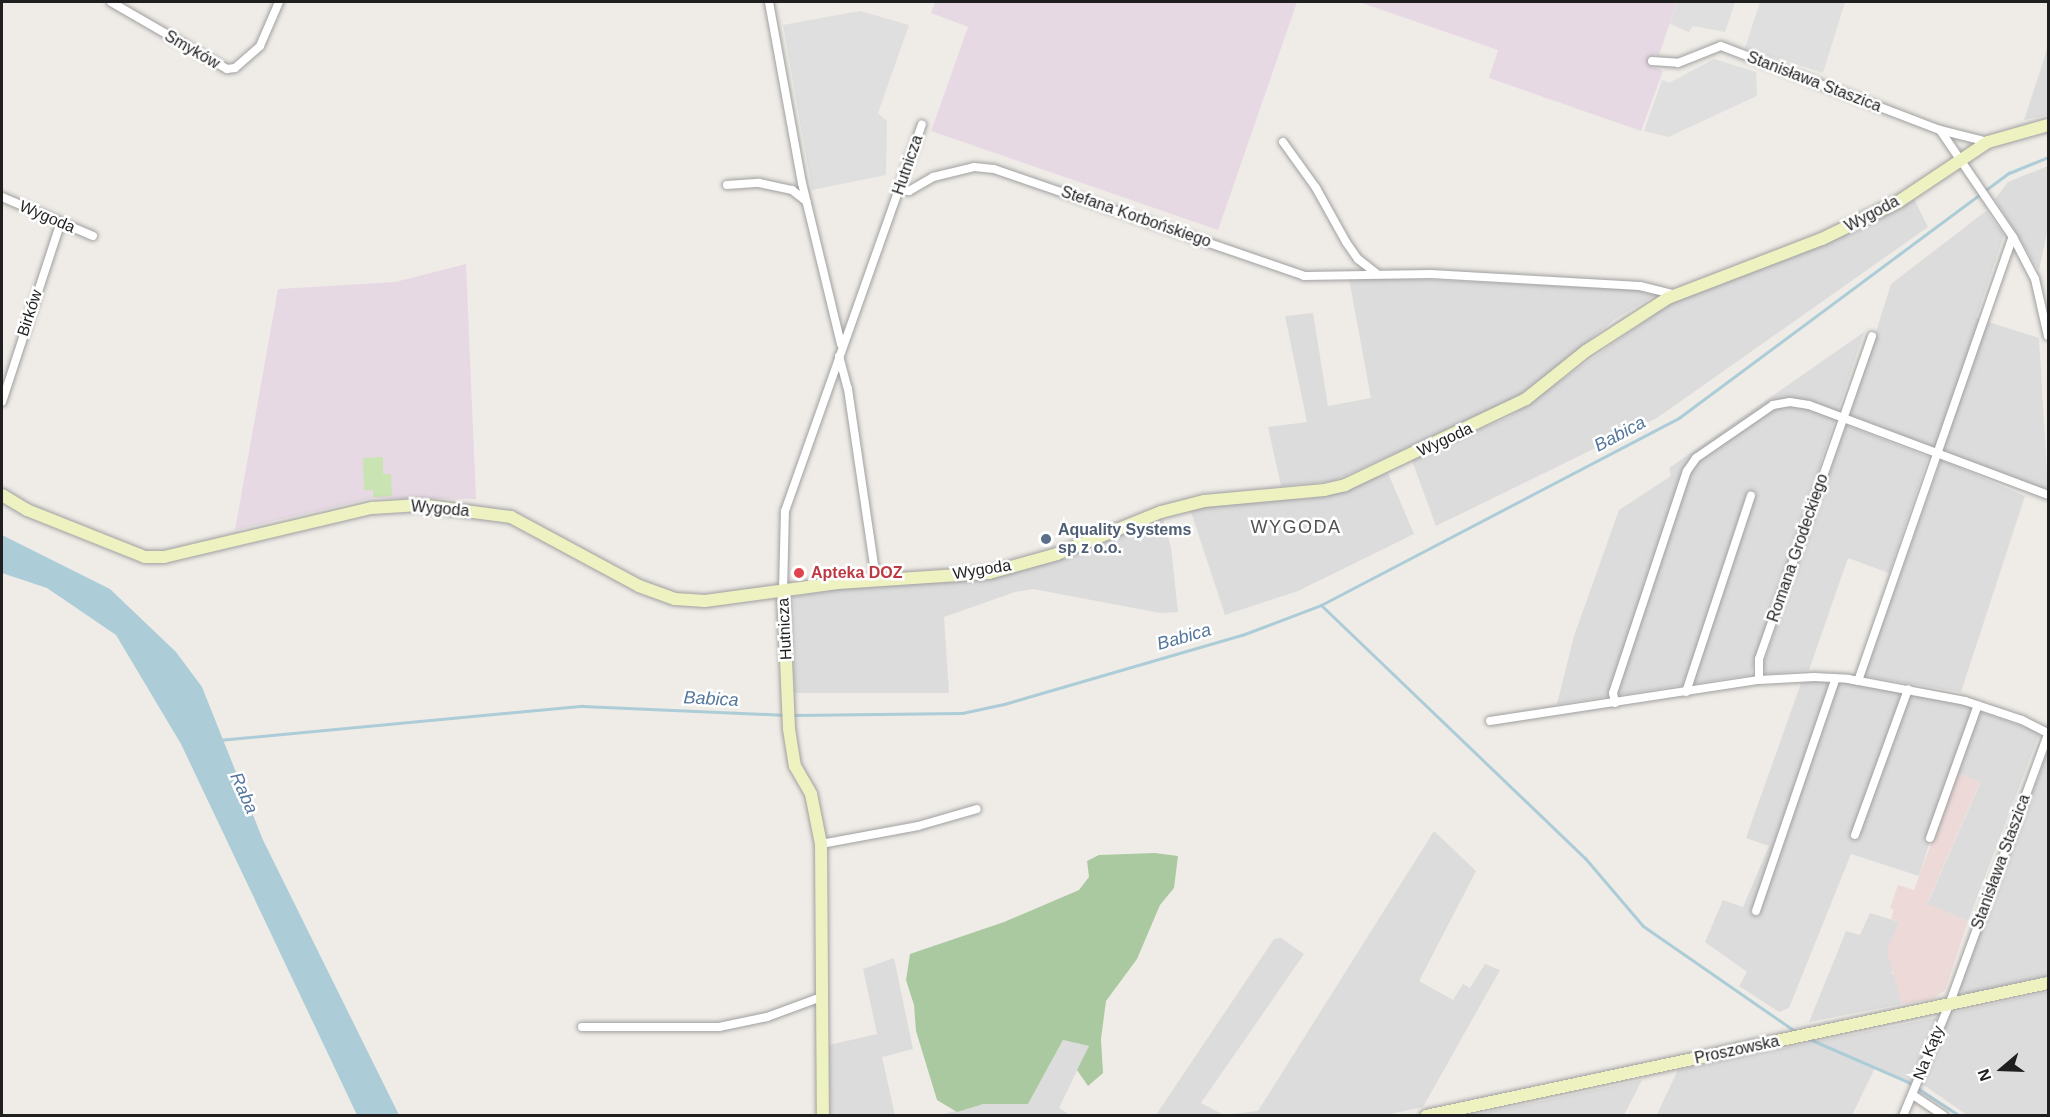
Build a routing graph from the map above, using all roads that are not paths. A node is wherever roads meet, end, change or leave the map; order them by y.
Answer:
1 (111, 2) edge
2 (279, 2) edge
3 (769, 2) edge
4 (1652, 61) dead end
5 (922, 125) dead end
6 (2049, 125) edge
7 (1940, 130) junction
8 (1283, 142) dead end
9 (1988, 142) junction
10 (1963, 160) junction
11 (727, 185) dead end
12 (899, 190) junction
13 (2, 197) edge
14 (806, 201) junction
15 (60, 225) junction
16 (93, 236) dead end
17 (2013, 237) junction
18 (1376, 273) junction
19 (1676, 294) junction
20 (1872, 336) dead end
21 (2049, 336) edge
22 (842, 346) junction
23 (839, 356) junction
24 (2, 402) edge
25 (1844, 419) junction
26 (1936, 453) junction
27 (2, 495) edge
28 (1751, 495) dead end
29 (2049, 495) edge
30 (876, 579) junction
31 (783, 591) junction
32 (1836, 678) junction
33 (1758, 680) junction
34 (1858, 681) junction
35 (1908, 689) junction
36 (1686, 692) junction
37 (1615, 703) junction
38 (1978, 705) junction
39 (1490, 721) dead end
40 (2049, 734) edge
41 (977, 808) dead end
42 (1855, 835) dead end
43 (1930, 838) dead end
44 (821, 844) junction
45 (1756, 911) dead end
46 (2049, 983) edge
47 (1953, 989) joint
48 (821, 997) junction
49 (1949, 1005) junction
50 (582, 1027) dead end
51 (1915, 1090) junction
52 (823, 1116) edge
53 (1426, 1116) edge
54 (1903, 1116) edge
55 (1944, 1116) edge

1 - 2 street, Smyków
3 - 14 street
4 - 7 street, Stanisława Staszica
5 - 12 street, Hutnicza
6 - 9 street
7 - 9 street, Stanisława Staszica
7 - 10 street
8 - 18 street
9 - 10 street
10 - 17 street
10 - 19 street, Wygoda
11 - 14 street
12 - 18 street, Stefana Korbońskiego
12 - 22 street, Hutnicza
13 - 15 street, Wygoda
14 - 22 street
15 - 16 street, Wygoda
15 - 24 street, Birków
17 - 21 street
17 - 26 street
18 - 19 street, Stefana Korbońskiego
19 - 30 street, Wygoda
20 - 25 street, Romana Grodeckiego
22 - 23 street, Hutnicza
23 - 30 street
23 - 31 street, Hutnicza
25 - 26 street
25 - 33 street, Romana Grodeckiego
25 - 37 street
26 - 29 street
26 - 34 street
27 - 31 street, Wygoda
28 - 36 street
30 - 31 street, Wygoda
31 - 44 street, Hutnicza
32 - 33 street
32 - 34 street
32 - 45 street
33 - 36 street
34 - 35 street
35 - 38 street
35 - 42 street
36 - 37 street
37 - 39 street
38 - 40 street
38 - 43 street
40 - 47 street, Stanisława Staszica
41 - 44 street
44 - 48 street, Hutnicza
46 - 49 street, Proszowska
47 - 49 street, Na Kąty
48 - 50 street
48 - 52 street, Hutnicza
49 - 51 street, Na Kąty
49 - 53 street, Proszowska
51 - 54 street, Na Kąty
51 - 55 street

